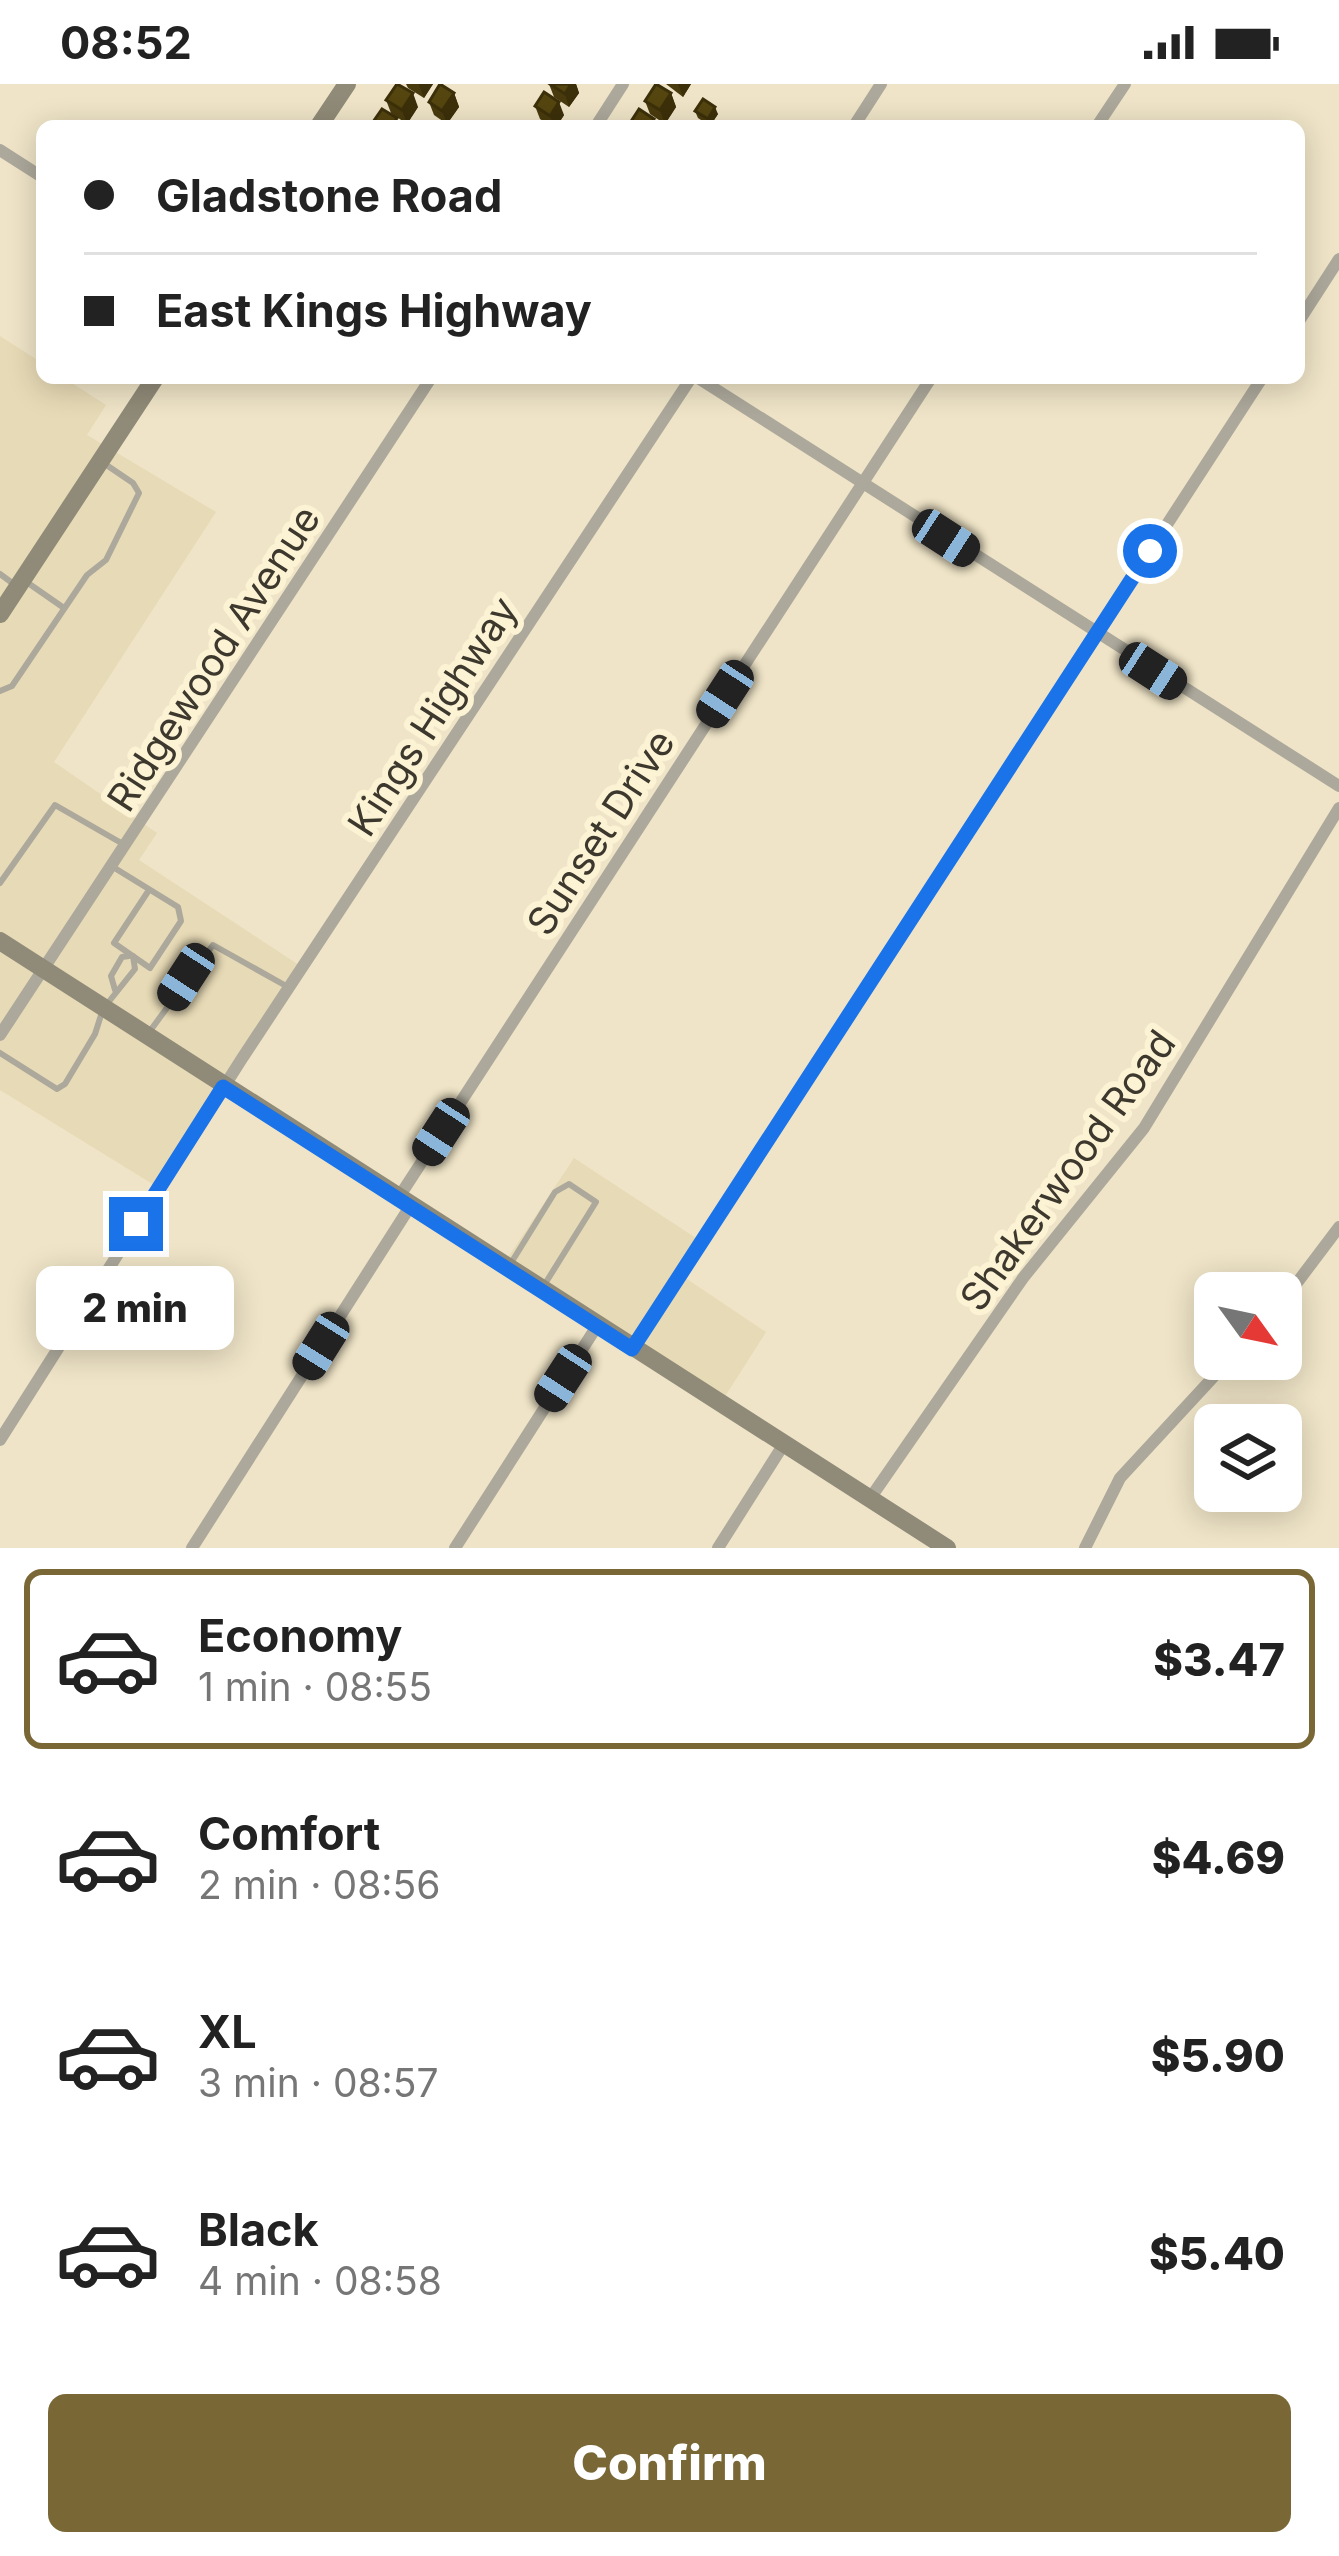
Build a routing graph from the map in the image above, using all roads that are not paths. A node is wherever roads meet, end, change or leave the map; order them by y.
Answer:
1 (347, 84) edge
2 (623, 84) edge
3 (881, 84) edge
4 (1125, 84) edge
5 (323, 120) edge
6 (600, 120) edge
7 (858, 120) edge
8 (1101, 120) edge
9 (0, 150) edge
10 (36, 173) edge
11 (1339, 260) edge
12 (1305, 312) edge
13 (151, 384) edge
14 (427, 384) edge
15 (691, 384) edge
16 (704, 384) edge
17 (927, 384) edge
18 (1258, 384) edge
19 (100, 461) junction
20 (861, 484) junction
21 (0, 574) edge
22 (20, 583) junction
23 (64, 608) junction
24 (0, 614) edge
25 (1096, 634) junction
26 (0, 691) edge
27 (1339, 786) edge
28 (1339, 808) edge
29 (127, 846) junction
30 (113, 867) junction
31 (0, 883) edge
32 (149, 890) junction
33 (0, 941) edge
34 (133, 956) junction
35 (43, 970) junction
36 (288, 988) junction
37 (115, 990) junction
38 (103, 1009) junction
39 (0, 1035) edge
40 (146, 1037) junction
41 (0, 1053) edge
42 (223, 1087) junction
43 (405, 1201) junction
44 (1339, 1227) edge
45 (508, 1269) junction
46 (1302, 1276) edge
47 (541, 1290) junction
48 (596, 1326) junction
49 (632, 1349) junction
50 (1211, 1380) edge
51 (0, 1439) edge
52 (782, 1447) junction
53 (869, 1500) junction
54 (192, 1548) edge
55 (455, 1548) edge
56 (718, 1548) edge
57 (947, 1548) edge
58 (1085, 1548) edge

1 - 5 main road
2 - 6 street
3 - 7 street
4 - 8 street
9 - 10 street
11 - 12 street
13 - 19 main road
14 - 29 street, Ridgewood Avenue
15 - 36 street, Kings Highway
16 - 20 street
17 - 20 street, Sunset Drive
18 - 25 street
19 - 22 main road
19 - 23 lane
20 - 25 street
20 - 43 street, Sunset Drive
21 - 22 lane
22 - 23 lane
22 - 24 main road
23 - 26 lane
25 - 27 street
25 - 49 street
28 - 53 street, Shakerwood Road
29 - 30 street, Ridgewood Avenue
29 - 31 lane
30 - 32 lane
30 - 35 street, Ridgewood Avenue
32 - 34 lane
32 - 34 lane
33 - 35 main road
34 - 37 lane
34 - 37 lane
35 - 38 main road
35 - 39 street, Ridgewood Avenue
36 - 40 lane
36 - 42 street, Kings Highway
37 - 38 lane
38 - 40 main road
38 - 41 lane
40 - 42 main road
42 - 43 main road
42 - 51 street, Kings Highway
43 - 45 main road
43 - 54 street, Sunset Drive
44 - 46 street
45 - 47 main road
45 - 47 lane
47 - 48 main road
48 - 49 main road
48 - 55 street
49 - 52 main road
50 - 58 street
52 - 53 main road
52 - 56 street
53 - 57 main road

